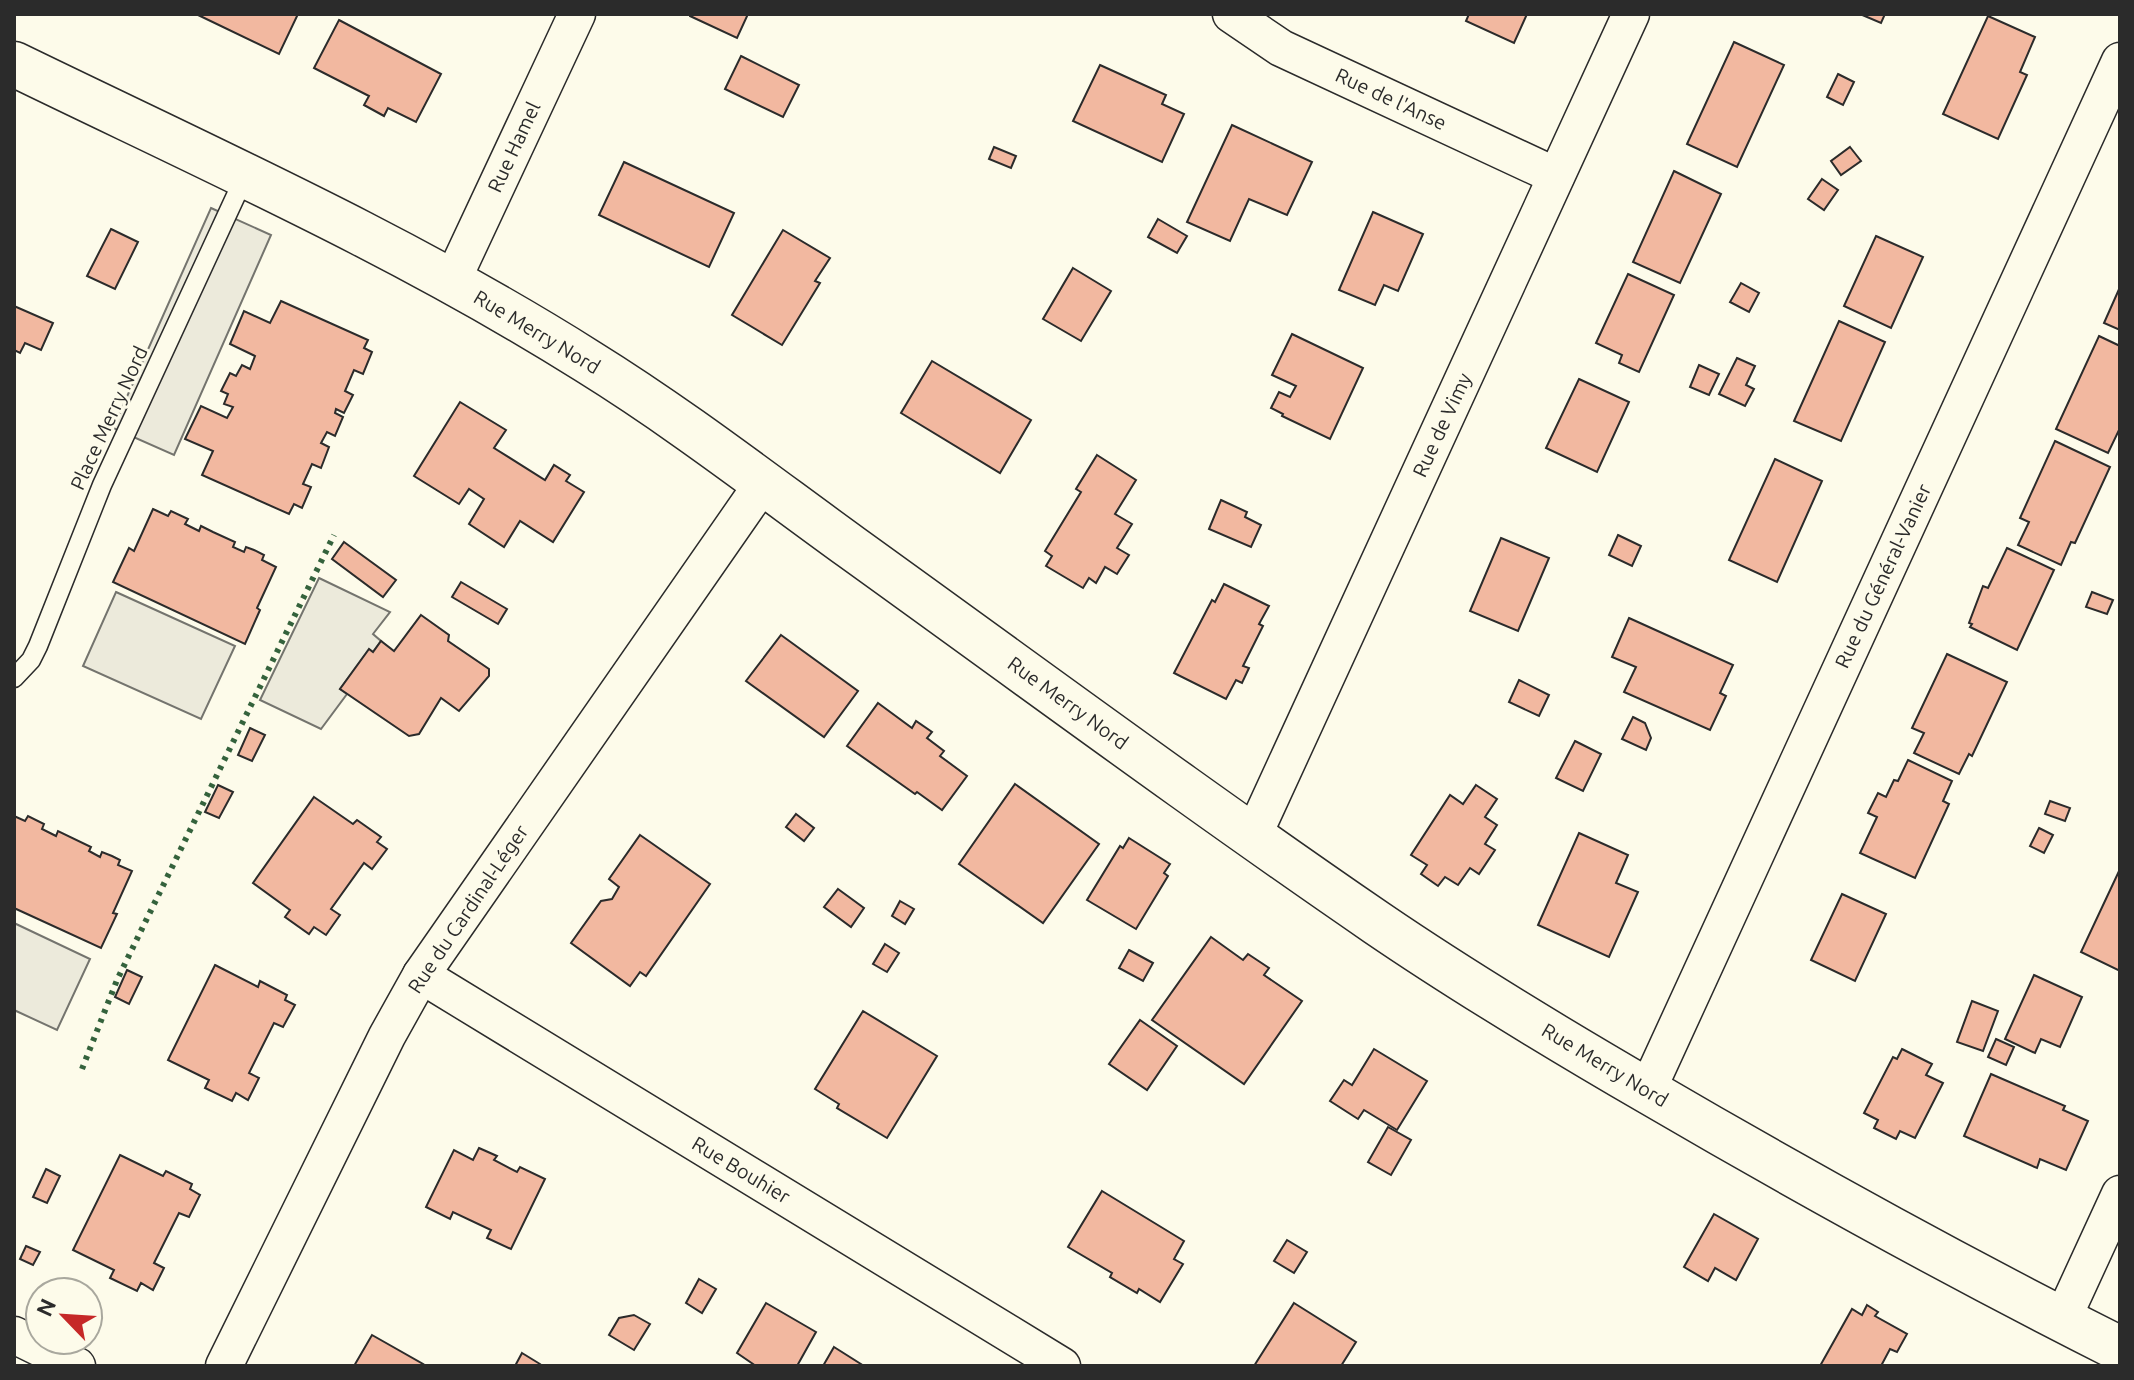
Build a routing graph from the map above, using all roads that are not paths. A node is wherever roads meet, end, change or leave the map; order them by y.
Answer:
1 (577, 14) edge
2 (1231, 14) edge
3 (1631, 14) edge
4 (2120, 61) edge
5 (14, 64) edge
6 (245, 176) junction
7 (1556, 176) junction
8 (452, 281) junction
9 (763, 483) junction
10 (14, 678) edge
11 (1253, 836) junction
12 (421, 975) junction
13 (1647, 1091) junction
14 (2120, 1194) edge
15 (2062, 1320) junction
16 (14, 1335) edge
17 (2120, 1349) edge
18 (77, 1366) edge
19 (224, 1366) edge
20 (1062, 1366) edge

1 - 8 street, Rue Hamel
2 - 7 street, Rue de l'Anse
3 - 7 street, Rue de Vimy
4 - 13 street, Rue du Général-Vanier
5 - 6 main road, Rue Merry Nord
6 - 8 main road, Rue Merry Nord
6 - 10 lane, Place Merry Nord
7 - 11 street, Rue de Vimy
8 - 9 main road, Rue Merry Nord
9 - 11 main road, Rue Merry Nord
9 - 12 street, Rue du Cardinal-Léger
11 - 13 main road, Rue Merry Nord
12 - 19 street, Rue du Cardinal-Léger
12 - 20 street, Rue Bouhier
13 - 15 main road, Rue Merry Nord
14 - 15 street
15 - 17 main road, Rue Merry Nord
16 - 18 street

